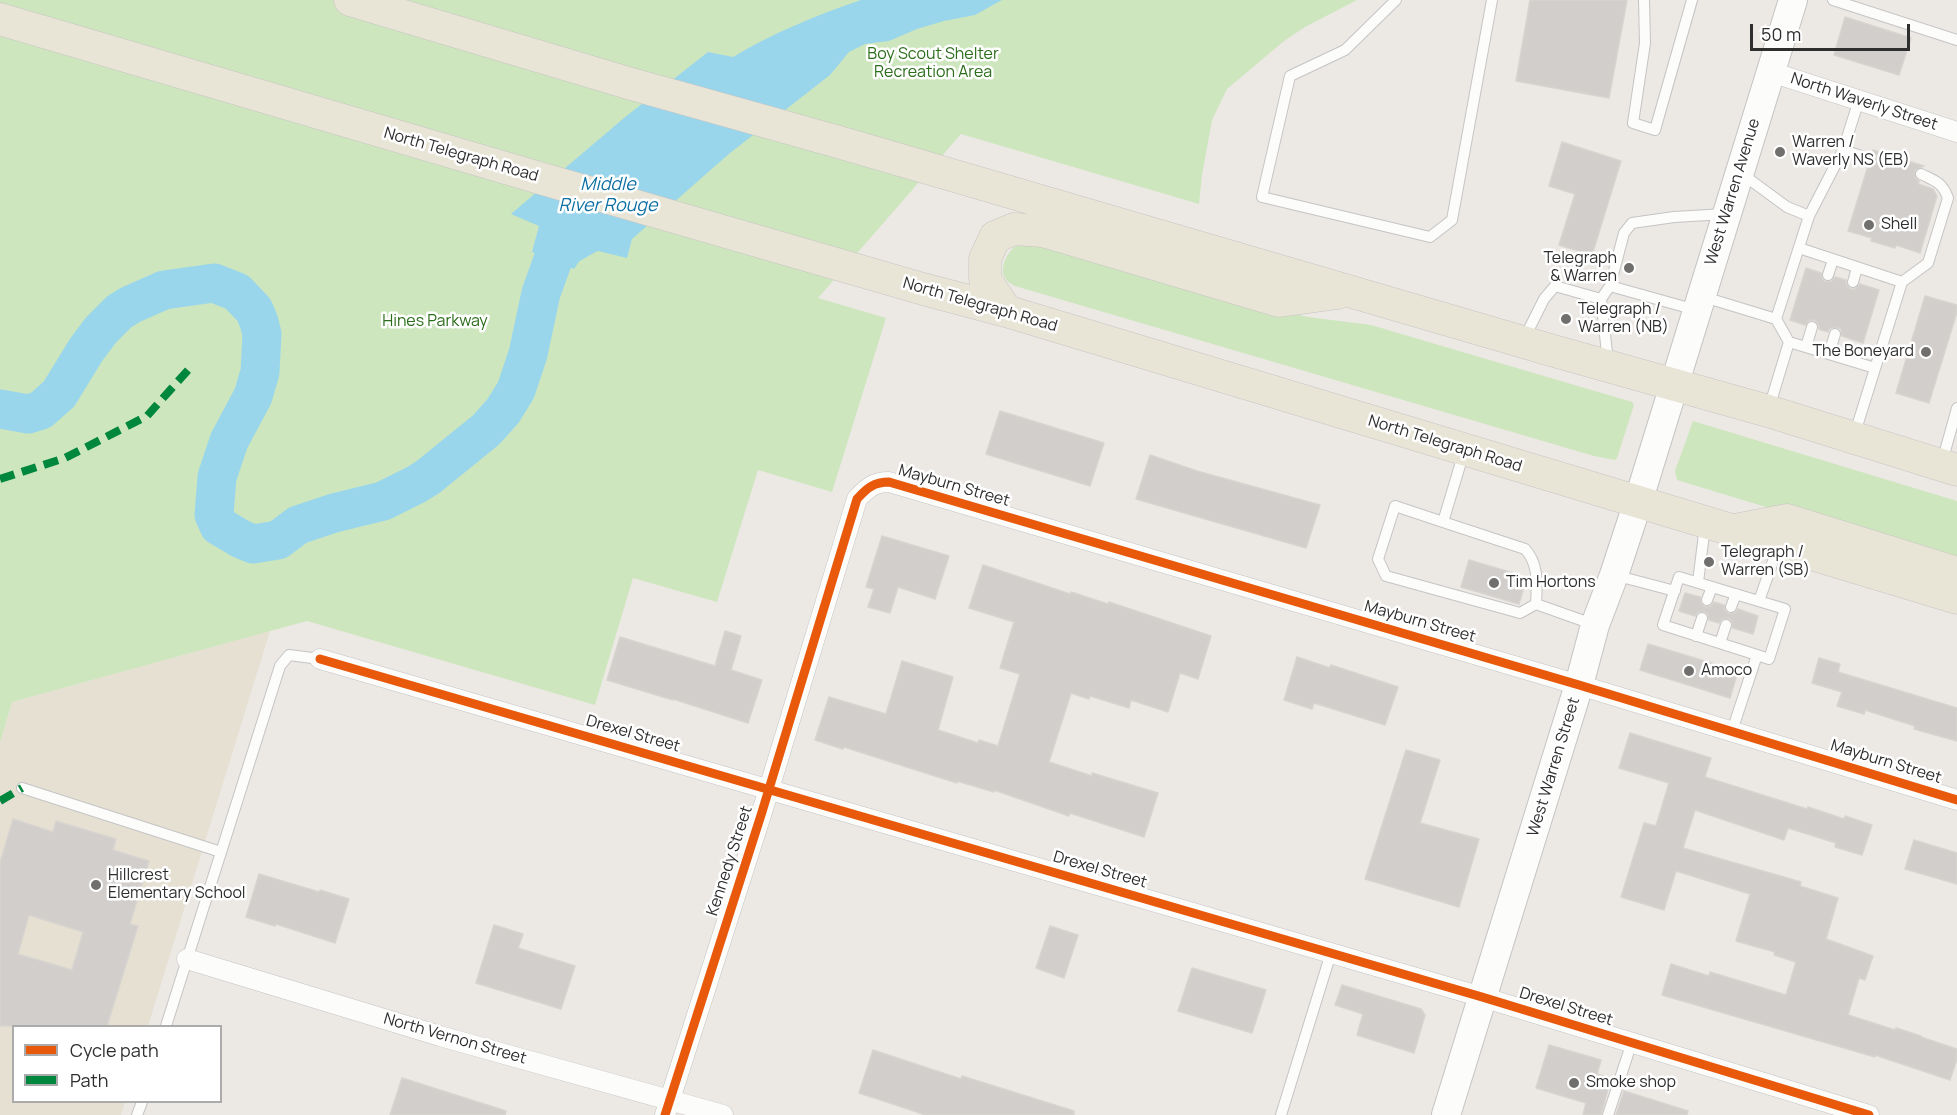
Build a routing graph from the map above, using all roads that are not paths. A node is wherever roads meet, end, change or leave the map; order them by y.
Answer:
1 (350, 0) edge
2 (1396, 0) edge
3 (1492, 0) edge
4 (1644, 0) edge
5 (1692, 0) edge
6 (1793, 0) edge
7 (1833, 0) edge
8 (1858, 4) edge
9 (0, 19) edge
10 (1957, 40) edge
11 (1771, 72) junction
12 (1859, 100) junction
13 (1956, 128) edge
14 (1843, 150) junction
15 (1870, 159) dead end
16 (1740, 172) junction
17 (1921, 174) dead end
18 (1726, 214) junction
19 (1809, 216) junction
20 (1799, 248) junction
21 (1833, 260) junction
22 (1857, 268) junction
23 (1828, 275) dead end
24 (1852, 282) dead end
25 (1902, 282) junction
26 (1610, 286) junction
27 (1351, 291) junction
28 (1601, 299) junction
29 (1699, 303) junction
30 (1006, 311) junction
31 (1776, 319) junction
32 (1812, 327) dead end
33 (1835, 334) dead end
34 (1523, 342) junction
35 (1789, 342) junction
36 (1806, 347) junction
37 (1829, 354) junction
38 (1609, 367) junction
39 (1875, 368) junction
40 (1673, 384) junction
41 (1957, 408) edge
42 (1768, 411) junction
43 (1854, 438) junction
44 (1465, 450) junction
45 (1949, 467) edge
46 (873, 485) joint
47 (1638, 502) junction
48 (1443, 522) junction
49 (1705, 522) junction
50 (1737, 530) junction
51 (1780, 543) junction
52 (1957, 573) edge
53 (1614, 574) junction
54 (1698, 582) junction
55 (1712, 587) junction
56 (1675, 591) junction
57 (1736, 594) junction
58 (1957, 598) edge
59 (1707, 600) dead end
60 (1759, 601) junction
61 (1536, 604) junction
62 (1731, 607) dead end
63 (1702, 618) dead end
64 (1595, 625) junction
65 (1725, 626) dead end
66 (1696, 636) junction
67 (1720, 643) junction
68 (1757, 655) junction
69 (320, 659) joint
70 (1580, 685) junction
71 (1732, 731) junction
72 (22, 788) dead end
73 (769, 789) junction
74 (1957, 800) edge
75 (221, 852) junction
76 (1331, 953) junction
77 (188, 959) junction
78 (1482, 997) junction
79 (166, 1025) edge
80 (1632, 1042) junction
81 (668, 1107) edge
82 (723, 1115) edge
83 (1281, 1115) edge
84 (1446, 1115) edge
85 (1608, 1115) edge
86 (1869, 1115) edge

1 - 27 main road
2 - 3 lane
4 - 5 lane
6 - 11 main road, West Warren Avenue
7 - 8 lane
8 - 10 lane
9 - 30 main road, North Telegraph Road
11 - 12 street, North Waverly Street
11 - 16 main road, West Warren Avenue
12 - 13 street, North Waverly Street
12 - 14 lane
14 - 15 lane
14 - 19 lane
16 - 18 main road, West Warren Avenue
16 - 19 lane
17 - 25 lane
18 - 26 lane
18 - 29 main road, West Warren Avenue
19 - 20 lane
20 - 21 lane
20 - 31 lane
21 - 22 lane
21 - 23 lane
22 - 24 lane
22 - 25 lane
25 - 39 lane
26 - 28 lane
26 - 29 lane
27 - 30 main road
27 - 34 main road
28 - 34 lane
28 - 38 lane
29 - 31 lane
29 - 40 main road, West Warren Avenue
30 - 44 main road, North Telegraph Road
31 - 35 lane
32 - 36 lane
33 - 37 lane
34 - 38 main road
35 - 36 lane
35 - 42 lane
36 - 37 lane
37 - 39 lane
38 - 40 main road
39 - 43 lane
40 - 42 main road
40 - 47 main road, West Warren Street
41 - 45 lane
42 - 43 main road
43 - 45 main road
44 - 47 main road, North Telegraph Road
44 - 48 lane
46 - 70 street, Mayburn Street
46 - 73 street, Kennedy Street
47 - 49 main road, North Telegraph Road
47 - 53 main road, West Warren Street
48 - 61 lane
48 - 61 lane
49 - 50 main road, North Telegraph Road
49 - 54 lane
50 - 51 main road, North Telegraph Road
50 - 52 main road
51 - 58 main road, North Telegraph Road
51 - 60 lane
53 - 56 lane
53 - 64 main road, West Warren Street
54 - 55 lane
54 - 56 lane
55 - 57 lane
55 - 59 lane
56 - 66 lane
57 - 60 lane
57 - 62 lane
60 - 68 lane
61 - 64 lane
63 - 66 lane
64 - 70 main road, West Warren Street
65 - 67 lane
66 - 67 lane
67 - 68 lane
68 - 71 lane
69 - 73 street, Drexel Street
69 - 75 lane
70 - 71 street, Mayburn Street
70 - 78 main road, West Warren Street
71 - 74 street, Mayburn Street
72 - 75 lane
73 - 76 street, Drexel Street
73 - 81 street, Kennedy Street
75 - 77 lane
76 - 78 street, Drexel Street
76 - 83 lane
77 - 79 lane
77 - 81 street, North Vernon Street
78 - 80 street, Drexel Street
78 - 84 main road, West Warren Street
80 - 85 lane
80 - 86 street, Drexel Street
81 - 82 street, North Vernon Street

